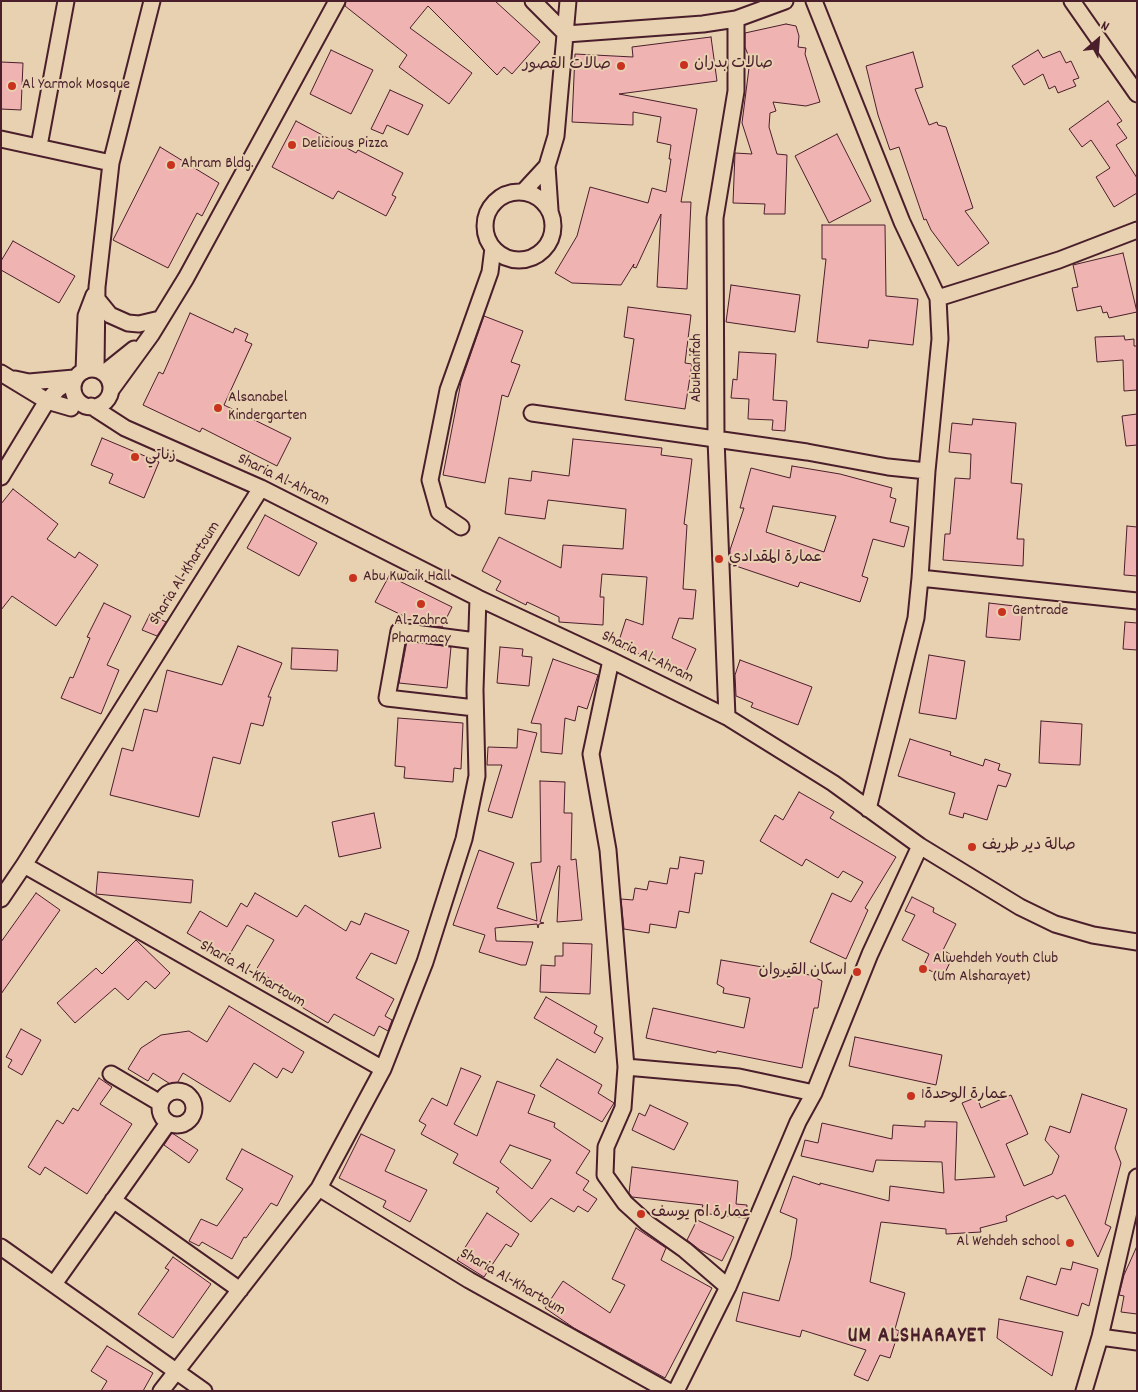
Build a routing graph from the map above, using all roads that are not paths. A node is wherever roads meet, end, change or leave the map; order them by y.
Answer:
1 (66, 1) edge
2 (152, 1) edge
3 (337, 1) edge
4 (533, 1) edge
5 (568, 1) edge
6 (785, 1) edge
7 (814, 1) edge
8 (1072, 1) edge
9 (736, 19) junction
10 (566, 34) junction
11 (1137, 94) edge
12 (1, 139) edge
13 (40, 146) junction
14 (111, 163) junction
15 (547, 166) junction
16 (523, 192) junction
17 (550, 210) junction
18 (1137, 230) edge
19 (493, 248) junction
20 (512, 260) junction
21 (490, 272) junction
22 (97, 293) junction
23 (938, 298) junction
24 (160, 320) junction
25 (151, 335) junction
26 (90, 373) junction
27 (7, 376) edge
28 (110, 393) junction
29 (48, 401) junction
30 (82, 406) junction
31 (532, 413) dead end
32 (33, 428) junction
33 (125, 428) junction
34 (716, 439) junction
35 (927, 471) junction
36 (1, 477) edge
37 (261, 488) junction
38 (461, 527) dead end
39 (920, 578) junction
40 (478, 598) junction
41 (1137, 601) edge
42 (476, 641) junction
43 (611, 660) junction
44 (475, 708) junction
45 (727, 717) junction
46 (868, 809) junction
47 (920, 846) junction
48 (24, 864) junction
49 (1, 899) edge
50 (1137, 942) edge
51 (626, 1067) junction
52 (383, 1069) junction
53 (111, 1074) dead end
54 (814, 1093) junction
55 (160, 1103) junction
56 (168, 1123) junction
57 (1137, 1177) edge
58 (319, 1188) junction
59 (113, 1200) junction
60 (1, 1247) edge
61 (54, 1284) junction
62 (728, 1287) junction
63 (240, 1290) junction
64 (1100, 1337) junction
65 (1137, 1342) edge
66 (176, 1371) junction
67 (161, 1391) edge
68 (204, 1391) edge
69 (668, 1391) edge
70 (676, 1391) edge
71 (1084, 1391) edge

1 - 13 street
2 - 14 street
3 - 24 street
4 - 10 street
5 - 10 street
6 - 9 street
7 - 23 street
8 - 11 street
9 - 10 street
9 - 34 street, AbuHanifah
10 - 15 street
12 - 13 street
13 - 14 street
14 - 22 street
15 - 16 street
15 - 17 street
16 - 17 street
16 - 19 street
17 - 20 street
18 - 23 street
19 - 20 street
19 - 21 street
20 - 21 street
21 - 38 street
22 - 24 street
22 - 26 street
23 - 35 street
24 - 25 street
25 - 26 street
25 - 28 street
26 - 27 street
26 - 28 street
26 - 29 street
26 - 30 street
27 - 29 street, Sharia Al-Ahram
28 - 30 street
28 - 33 street
29 - 30 street, Sharia Al-Ahram
29 - 32 street
30 - 32 street
30 - 33 street, Sharia Al-Ahram
31 - 34 street
32 - 36 street
33 - 37 street, Sharia Al-Ahram
34 - 35 street
34 - 45 street, AbuHanifah
35 - 39 street
37 - 40 street, Sharia Al-Ahram
37 - 48 street, Sharia Al-Khartoum
39 - 41 street
39 - 46 street
40 - 42 street
40 - 43 street, Sharia Al-Ahram
42 - 44 street
42 - 44 street
43 - 45 street, Sharia Al-Ahram
43 - 51 street
44 - 52 street
45 - 46 street, Sharia Al-Ahram
46 - 47 street, Sharia Al-Ahram
47 - 50 street, Sharia Al-Ahram
47 - 54 street
48 - 49 street
48 - 52 street, Sharia Al-Khartoum
51 - 54 street
51 - 62 street
52 - 58 street
53 - 55 street
54 - 62 street
55 - 56 street
55 - 56 street
56 - 59 street
57 - 64 street
58 - 63 street
58 - 69 street, Sharia Al-Khartoum
59 - 61 street
59 - 63 street
60 - 61 street
61 - 66 street
62 - 70 street
63 - 66 street
64 - 65 street
64 - 71 street
66 - 67 street
66 - 68 street

